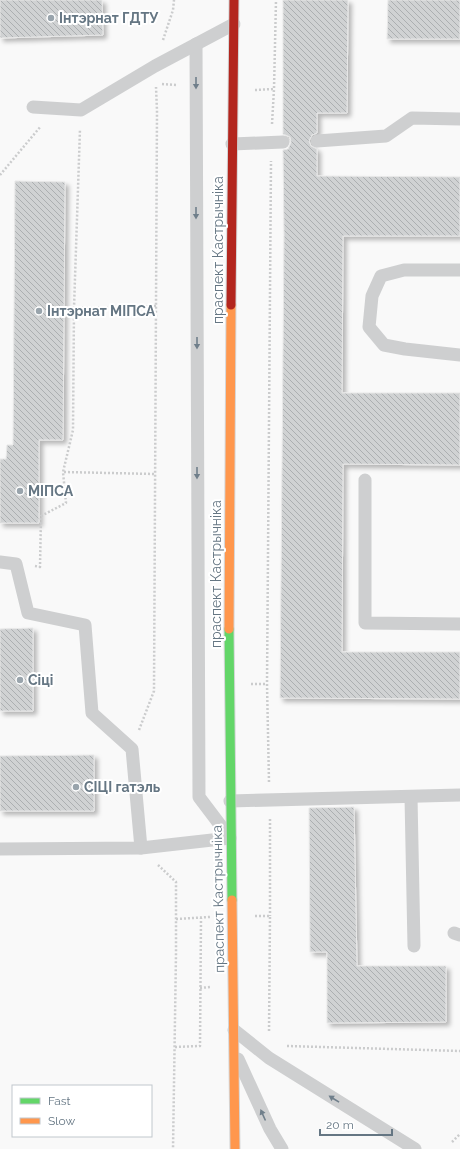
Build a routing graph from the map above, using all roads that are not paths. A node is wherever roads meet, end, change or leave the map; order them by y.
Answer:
1 (234, 0) edge
2 (234, 24) junction
3 (196, 44) junction
4 (34, 107) dead end
5 (460, 119) edge
6 (317, 141) dead end
7 (277, 142) road end
8 (232, 144) junction
9 (460, 270) edge
10 (460, 355) edge
11 (365, 480) dead end
12 (0, 562) edge
13 (460, 624) edge
14 (410, 796) junction
15 (460, 796) edge
16 (230, 802) junction
17 (230, 838) junction
18 (141, 848) junction
19 (0, 849) edge
20 (414, 946) dead end
21 (234, 1030) junction
22 (234, 1050) junction
23 (235, 1149) edge
24 (282, 1149) edge
25 (415, 1149) edge

1 - 2 main road, праспект Кастрычніка
2 - 3 lane
2 - 8 main road, праспект Кастрычніка
3 - 4 lane
3 -> 17 lane
5 - 6 lane
7 - 8 lane
8 - 16 main road, праспект Кастрычніка
9 - 10 lane
11 - 13 lane
12 - 18 lane
14 - 15 lane
14 - 16 lane
14 - 20 lane
16 - 17 main road, праспект Кастрычніка
17 - 18 lane
17 - 21 main road, праспект Кастрычніка
18 - 19 lane
21 - 22 main road, праспект Кастрычніка
25 -> 21 lane
22 - 23 main road, праспект Кастрычніка
24 -> 22 lane

